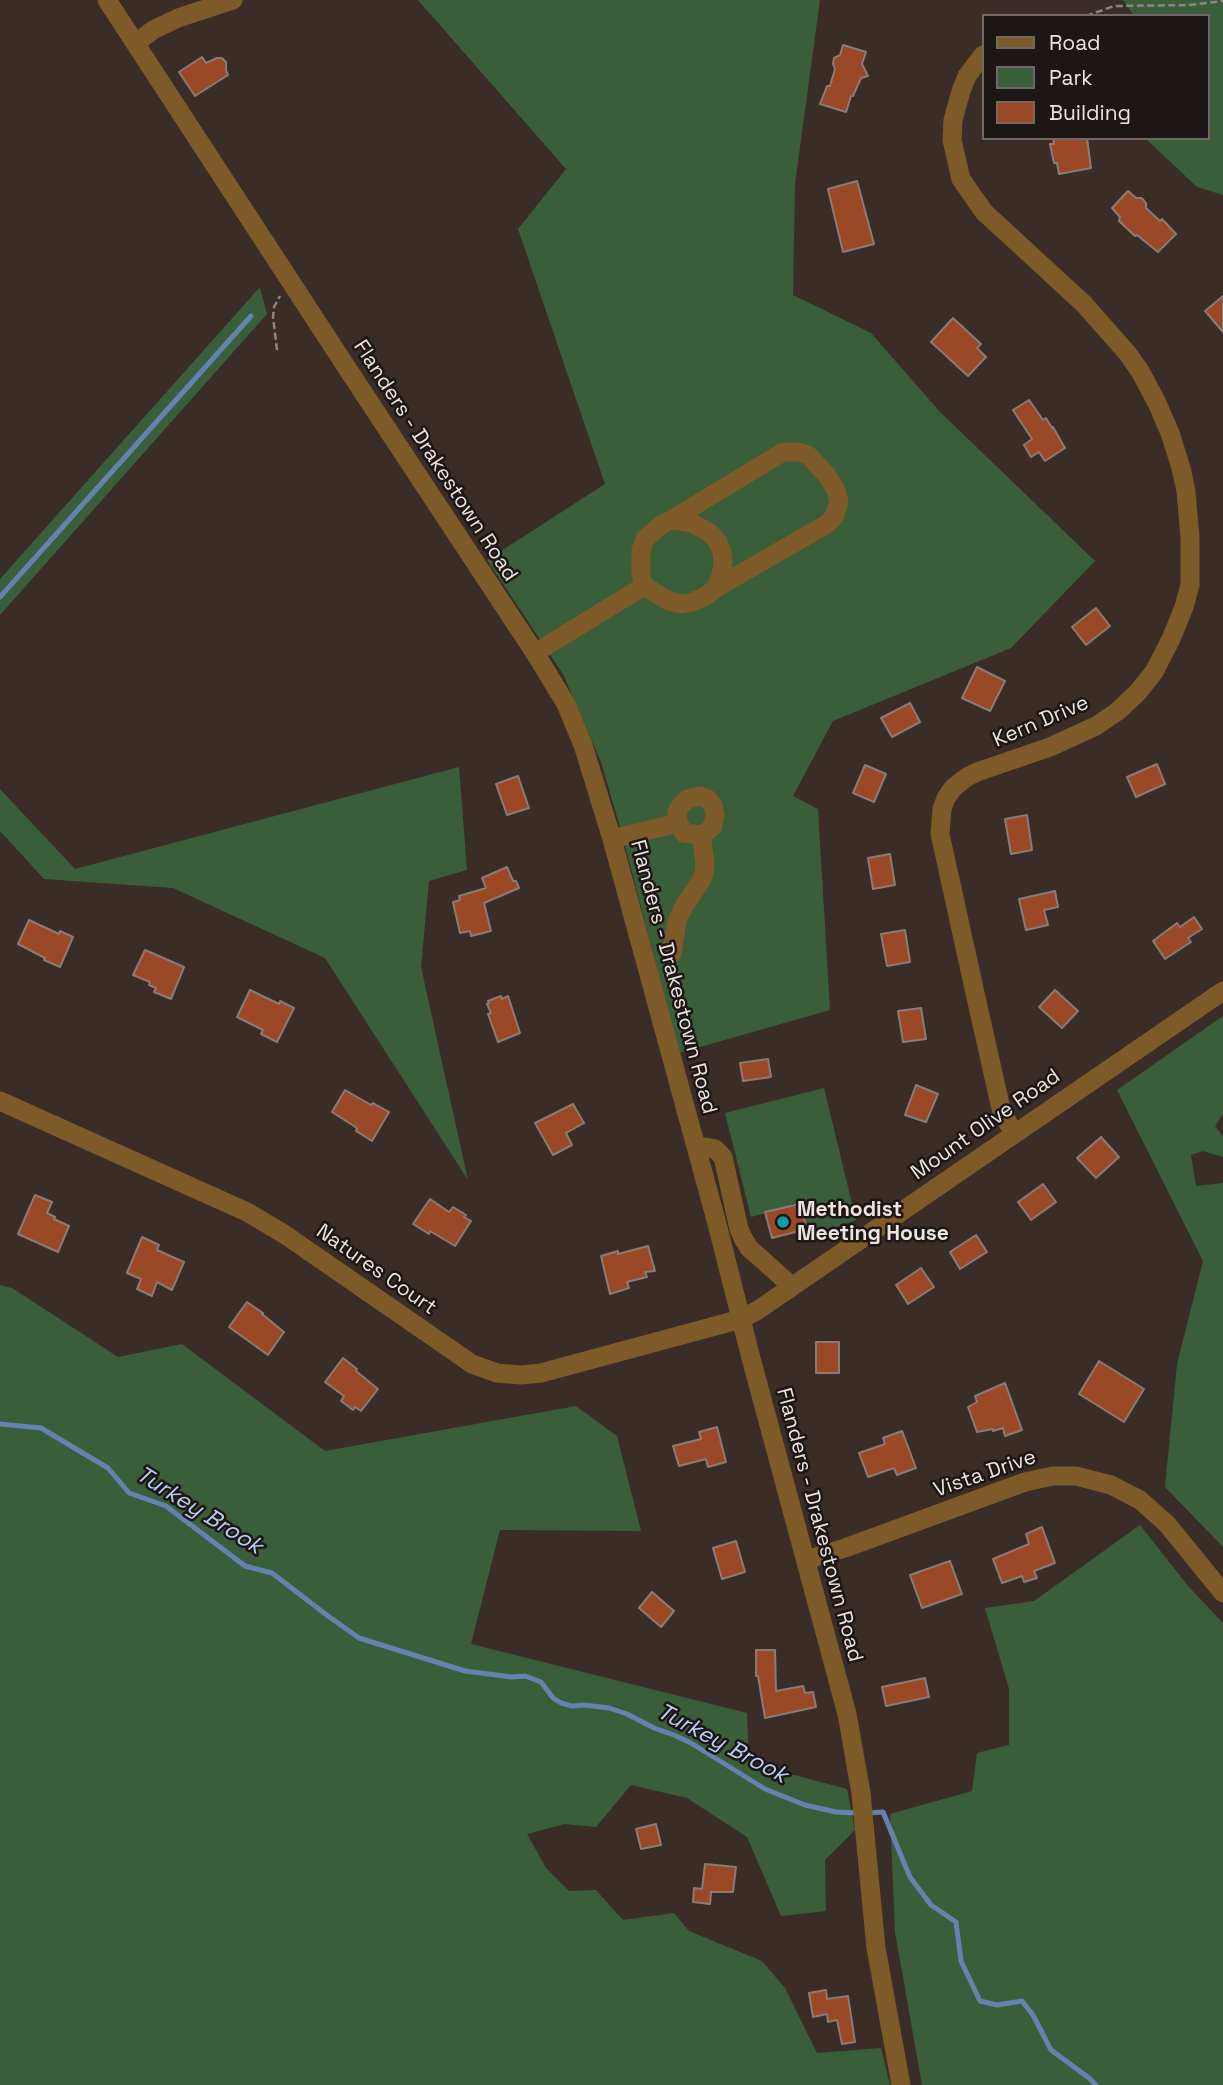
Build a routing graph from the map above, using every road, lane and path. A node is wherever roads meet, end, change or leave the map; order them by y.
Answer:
1 (107, 0) edge
2 (233, 0) edge
3 (1223, 1) edge
4 (1092, 14) edge
5 (135, 44) junction
6 (982, 56) edge
7 (293, 286) junction
8 (277, 350) dead end
9 (671, 520) junction
10 (644, 586) junction
11 (716, 588) junction
12 (535, 653) junction
13 (678, 823) junction
14 (701, 835) junction
15 (612, 839) junction
16 (672, 954) dead end
17 (1223, 991) edge
18 (0, 1101) edge
19 (1014, 1133) junction
20 (697, 1149) junction
21 (789, 1289) junction
22 (741, 1319) junction
23 (806, 1560) junction
24 (1223, 1593) edge
25 (901, 2085) edge

1 - 5 street, Flanders - Drakestown Road
2 - 5 street
3 - 4 path
5 - 7 street, Flanders - Drakestown Road
6 - 19 street, Kern Drive
7 - 8 path
7 - 12 street, Flanders - Drakestown Road
9 - 10 street
9 - 11 street
9 - 11 street
10 - 11 street
10 - 12 street
12 - 15 street, Flanders - Drakestown Road
13 - 14 street
13 - 14 street
13 - 15 street
14 - 16 street
15 - 20 street, Flanders - Drakestown Road
17 - 19 street, Mount Olive Road
18 - 22 street, Natures Court
19 - 21 street, Mount Olive Road
20 - 21 street
20 - 22 street, Flanders - Drakestown Road
21 - 22 street, Mount Olive Road
22 - 23 street, Flanders - Drakestown Road
23 - 24 street, Vista Drive
23 - 25 street, Flanders - Drakestown Road

